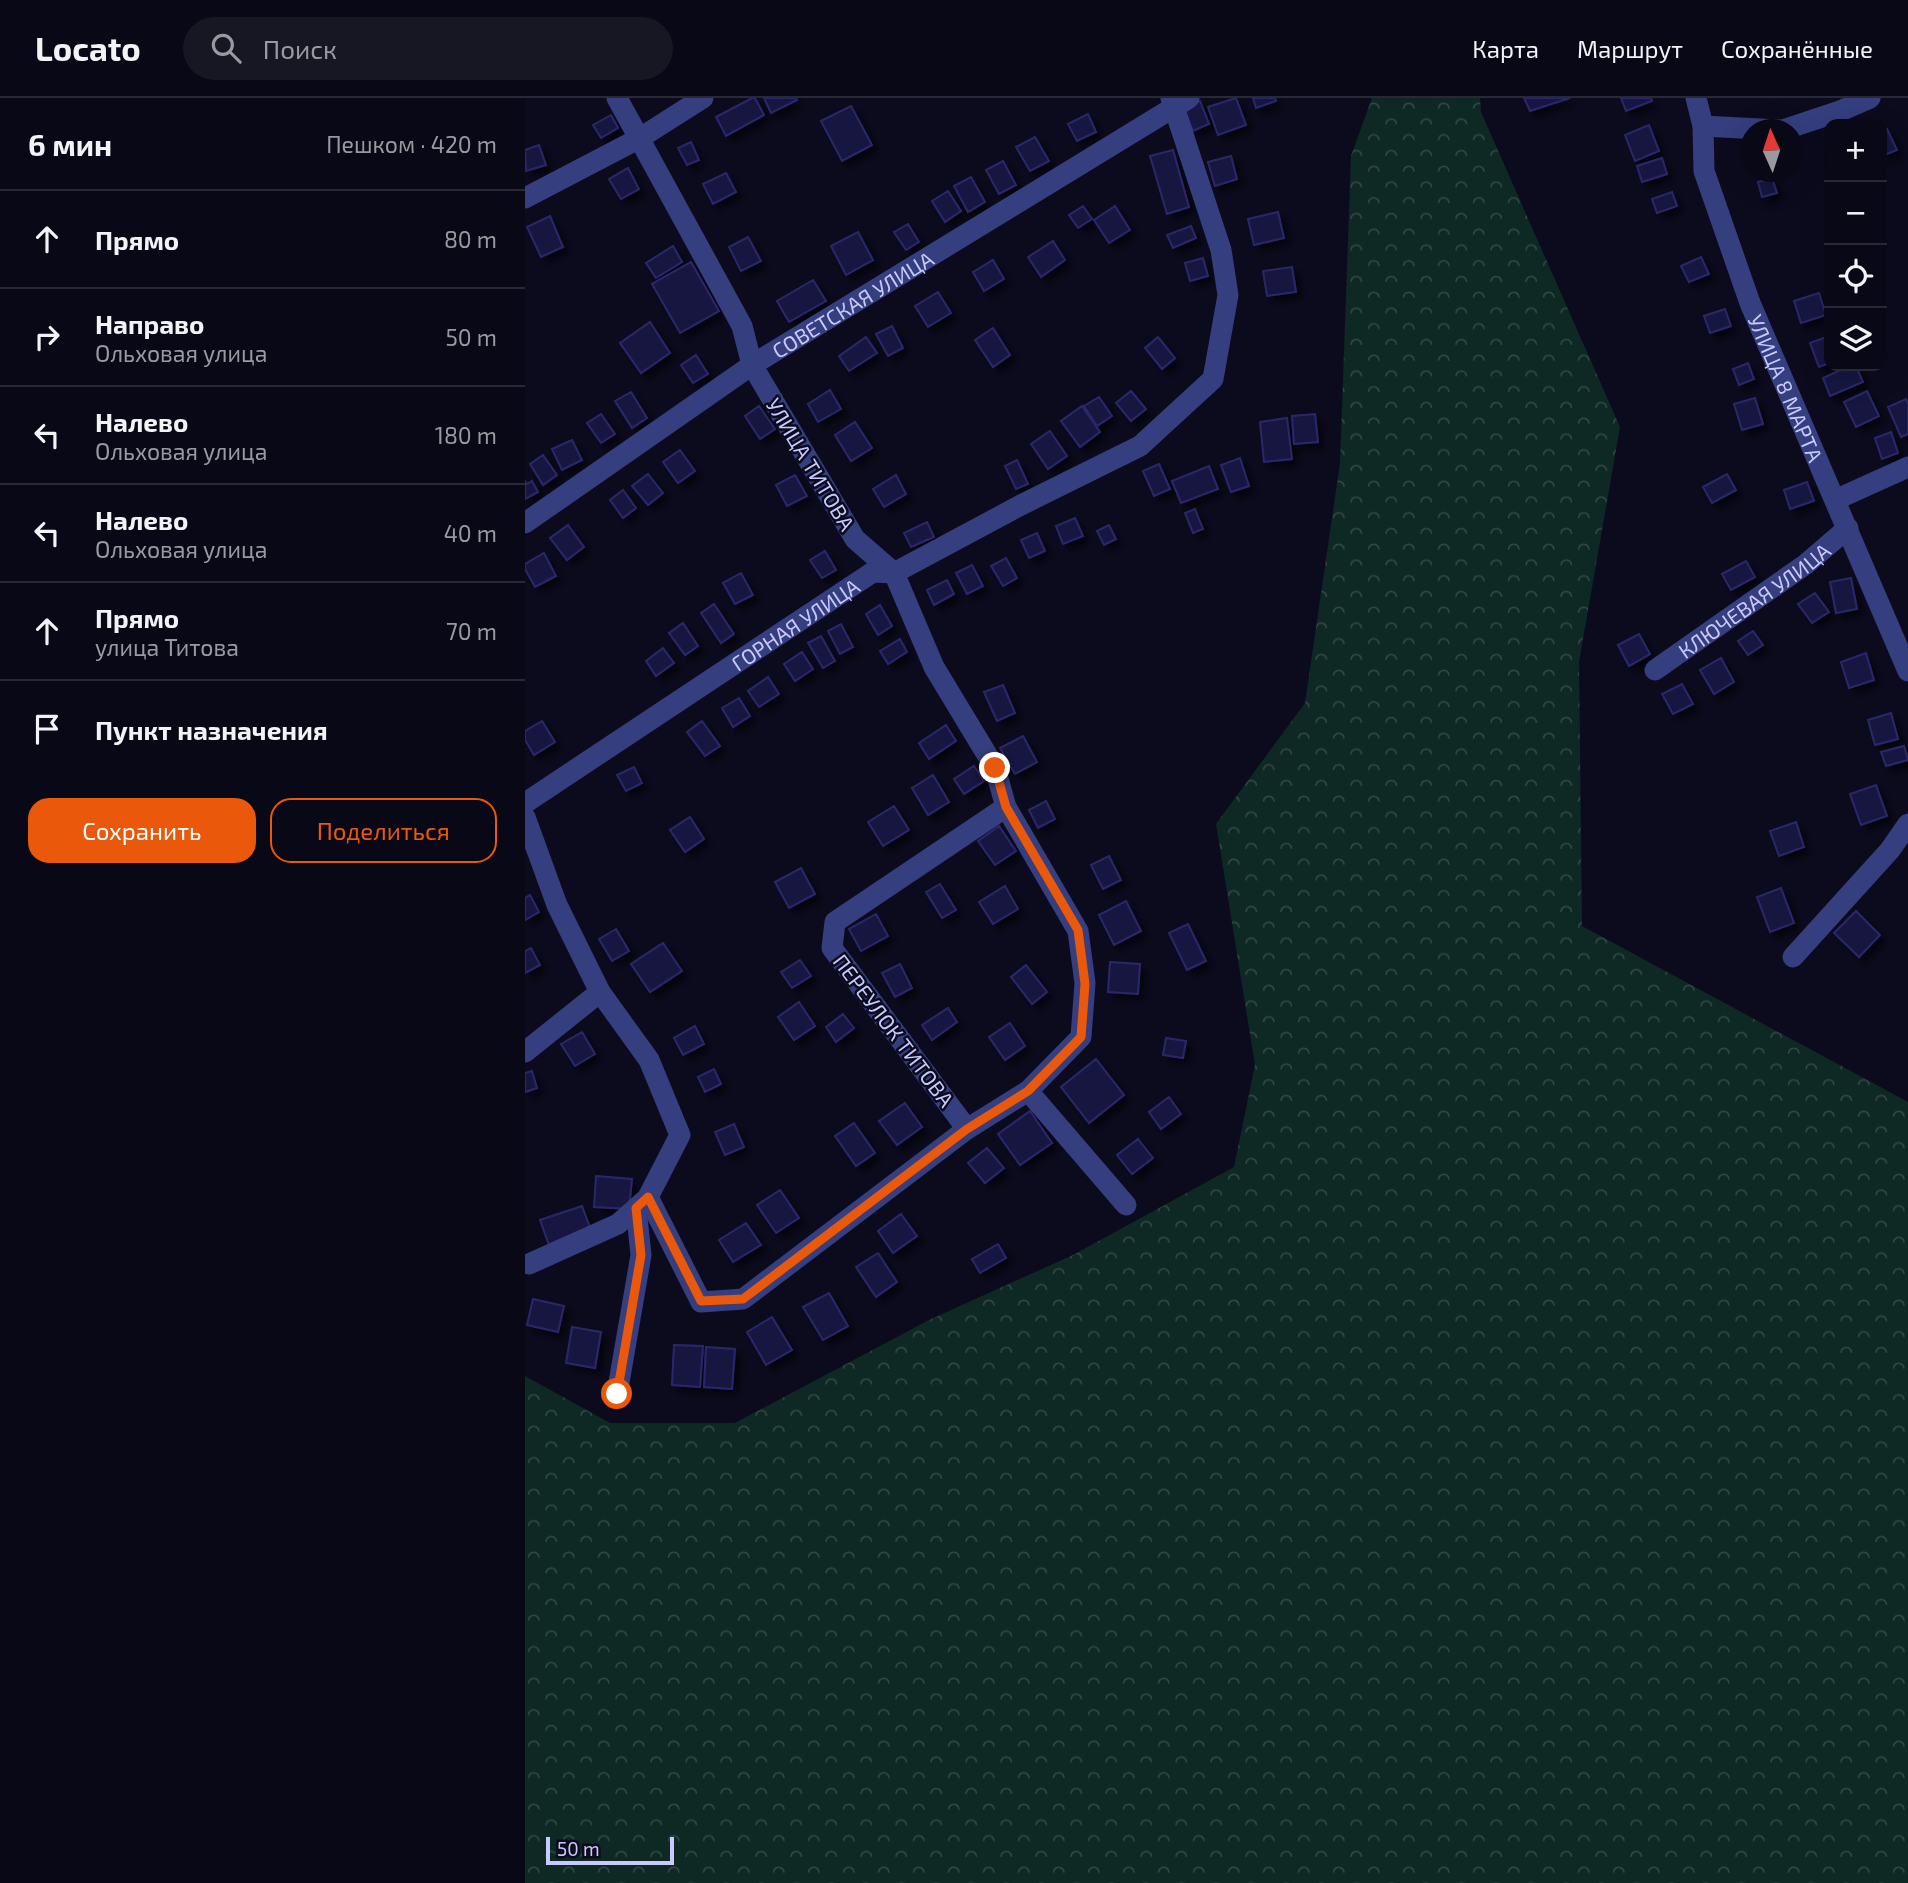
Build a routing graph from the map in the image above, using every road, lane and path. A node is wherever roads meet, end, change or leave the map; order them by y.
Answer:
1 (617, 98) edge
2 (703, 98) edge
3 (1696, 98) edge
4 (1870, 98) edge
5 (1178, 101) edge
6 (1803, 123) edge
7 (1703, 126) junction
8 (1740, 128) edge
9 (640, 138) junction
10 (525, 198) edge
11 (752, 365) junction
12 (1908, 467) edge
13 (1835, 500) junction
14 (525, 523) edge
15 (1848, 528) junction
16 (894, 573) junction
17 (1655, 670) dead end
18 (1908, 671) edge
19 (525, 803) edge
20 (1006, 807) junction
21 (525, 817) edge
22 (1908, 824) edge
23 (1793, 957) dead end
24 (600, 992) junction
25 (525, 1052) edge
26 (1028, 1091) junction
27 (967, 1129) junction
28 (642, 1203) junction
29 (1126, 1205) dead end
30 (529, 1264) dead end
31 (617, 1394) dead end

1 - 9 street, УЛИЦА ТИТОВА
2 - 9 street
3 - 7 street, УЛИЦА 8 МАРТА
4 - 6 street
5 - 11 street, СОВЕТСКАЯ УЛИЦА
5 - 16 street, ГОРНАЯ УЛИЦА
7 - 8 street
7 - 13 street, УЛИЦА 8 МАРТА
9 - 10 street
9 - 11 street, УЛИЦА ТИТОВА
11 - 14 street, СОВЕТСКАЯ УЛИЦА
11 - 16 street, УЛИЦА ТИТОВА
12 - 13 street
13 - 15 street, УЛИЦА 8 МАРТА
15 - 17 street, КЛЮЧЕВАЯ УЛИЦА
15 - 18 street, УЛИЦА 8 МАРТА
16 - 19 street, ГОРНАЯ УЛИЦА
16 - 20 street, УЛИЦА ТИТОВА
20 - 26 street, УЛИЦА ТИТОВА
20 - 27 street, ПЕРЕУЛОК ТИТОВА
21 - 24 street
22 - 23 street
24 - 25 street
24 - 28 street
26 - 27 street
26 - 29 street
27 - 28 street
28 - 30 street
28 - 31 street

